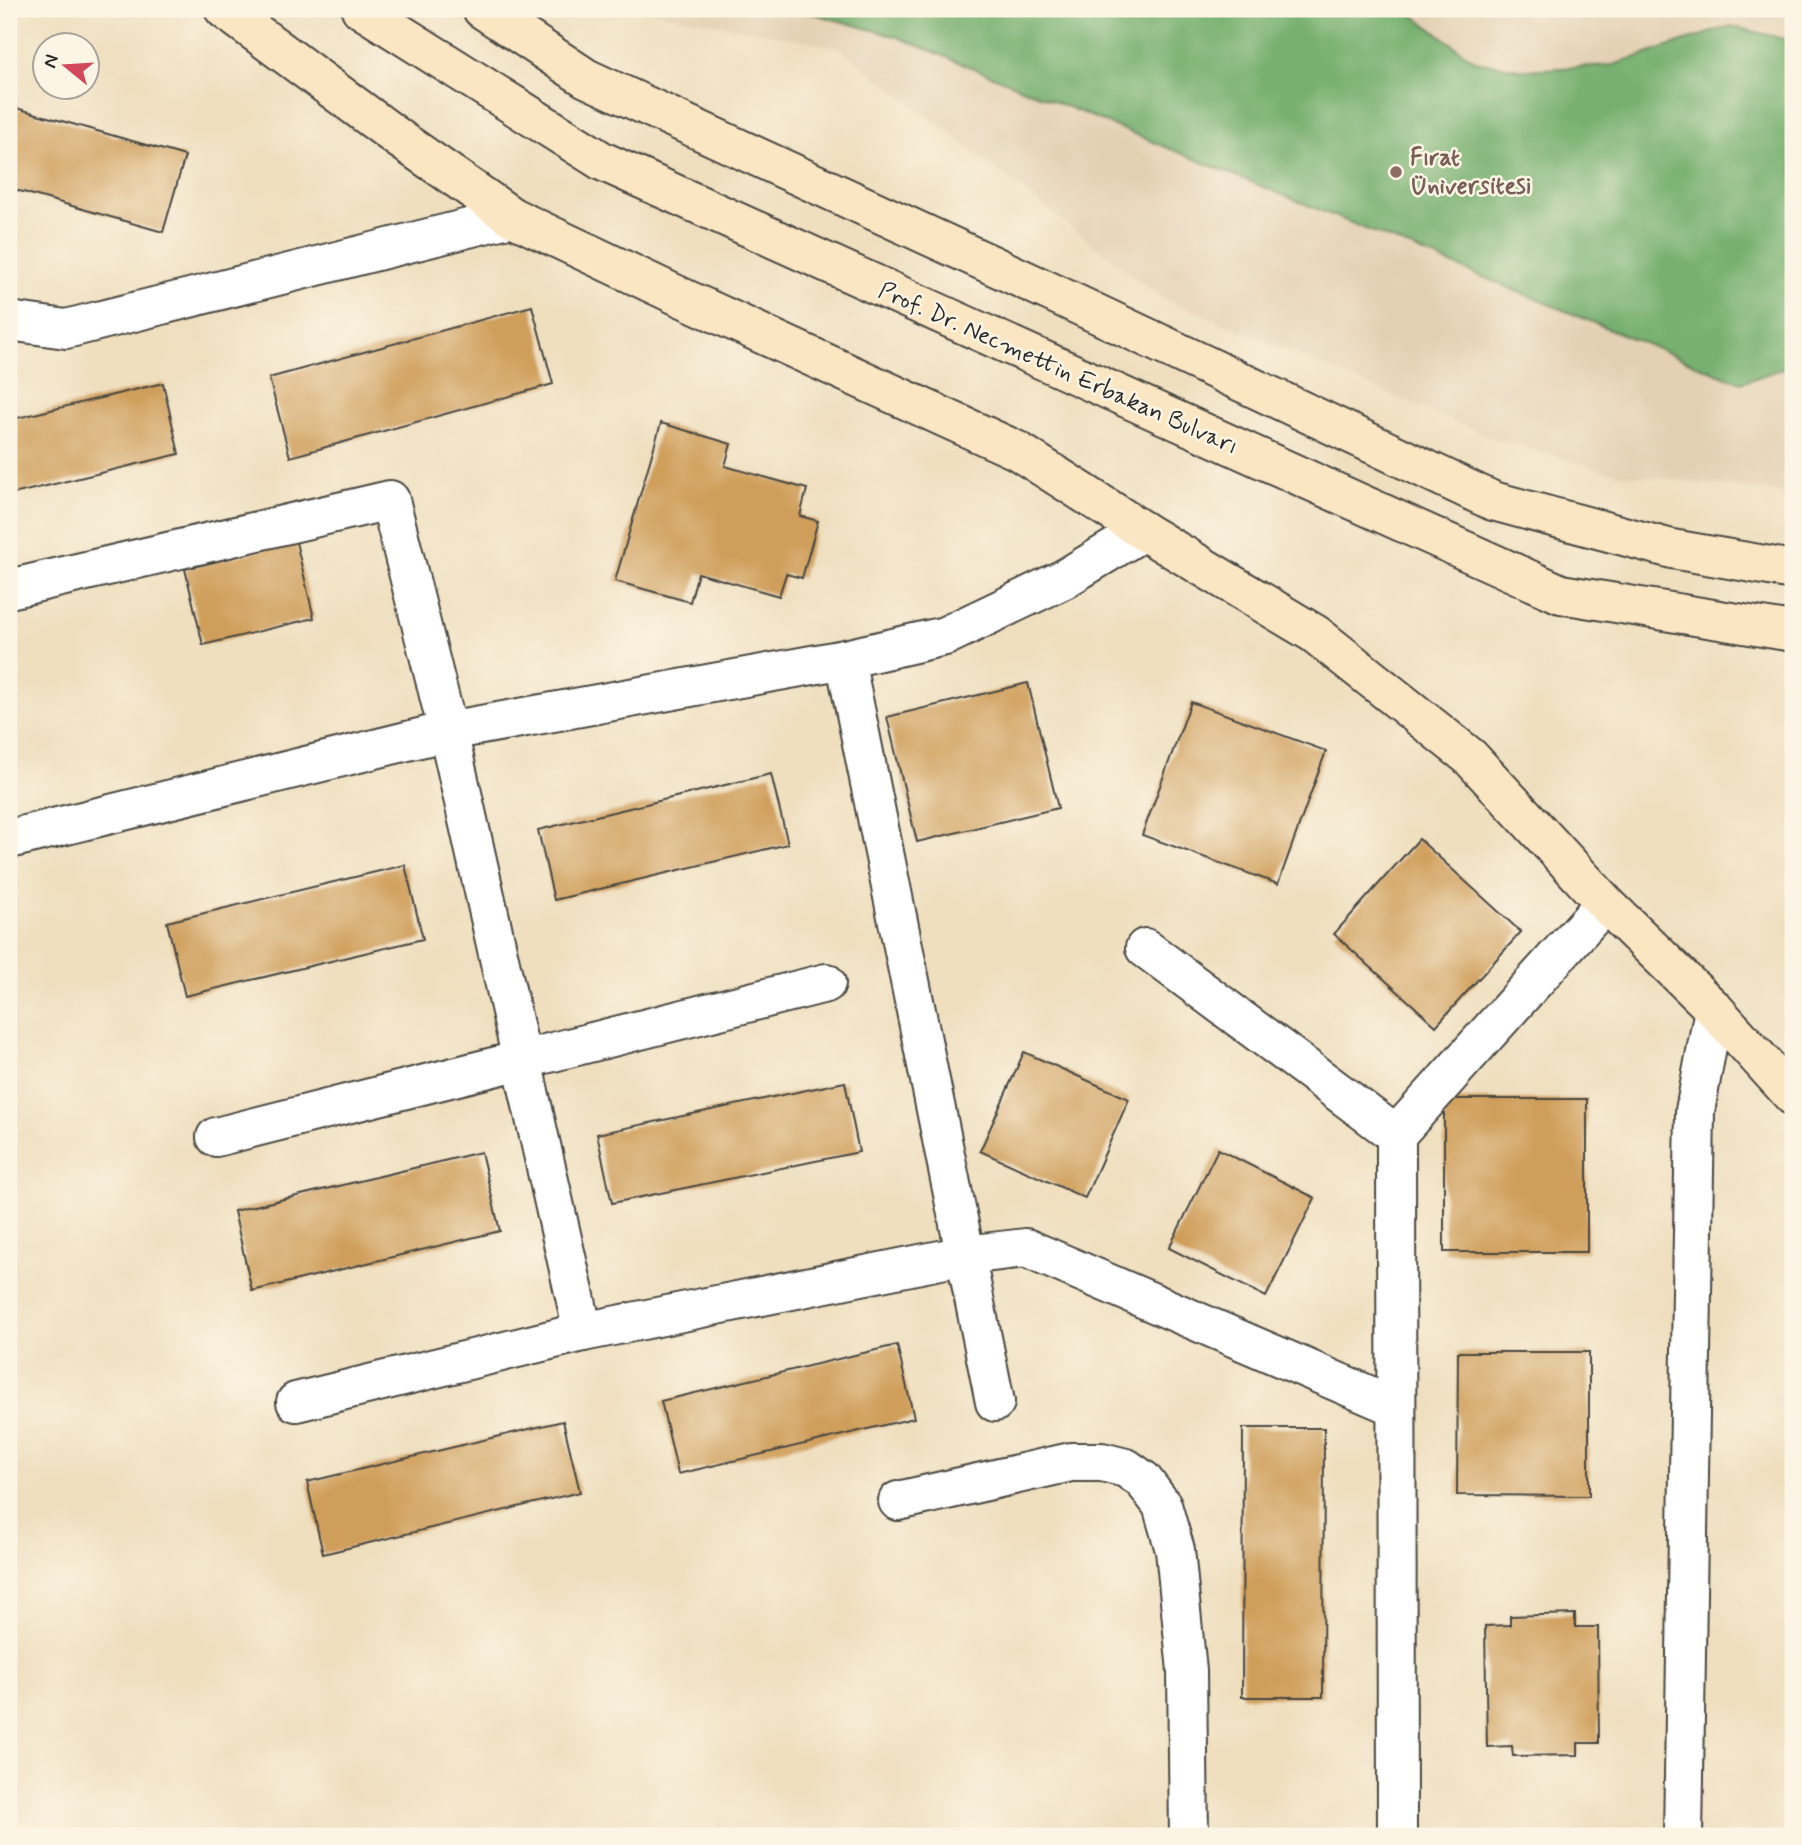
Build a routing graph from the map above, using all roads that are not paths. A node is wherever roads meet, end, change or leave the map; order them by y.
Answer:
1 (224, 9) edge
2 (361, 9) edge
3 (482, 9) edge
4 (512, 217) junction
5 (9, 321) edge
6 (1143, 531) junction
7 (1793, 570) edge
8 (9, 589) edge
9 (1793, 632) edge
10 (845, 659) junction
11 (447, 731) junction
12 (9, 839) edge
13 (1605, 903) junction
14 (1145, 948) dead end
15 (827, 983) dead end
16 (1714, 1009) junction
17 (522, 1060) junction
18 (1793, 1096) edge
19 (1396, 1135) junction
20 (216, 1137) dead end
21 (965, 1255) junction
22 (583, 1332) junction
23 (296, 1402) dead end
24 (995, 1402) dead end
25 (1396, 1407) junction
26 (898, 1501) dead end
27 (1189, 1836) edge
28 (1397, 1836) edge
29 (1683, 1836) edge

1 - 4 main road
2 - 9 main road, Prof. Dr. Necmettin Erbakan Bulvarı
3 - 7 main road
4 - 5 street
4 - 6 main road
6 - 10 street
6 - 13 main road
8 - 11 street
10 - 11 street
10 - 21 street
11 - 12 street
11 - 17 street
13 - 16 main road
13 - 19 street
14 - 19 street
15 - 17 street
16 - 18 main road
16 - 29 street
17 - 20 street
17 - 22 street
19 - 25 street
21 - 22 street
21 - 24 street
21 - 25 street
22 - 23 street
25 - 28 street
26 - 27 street

